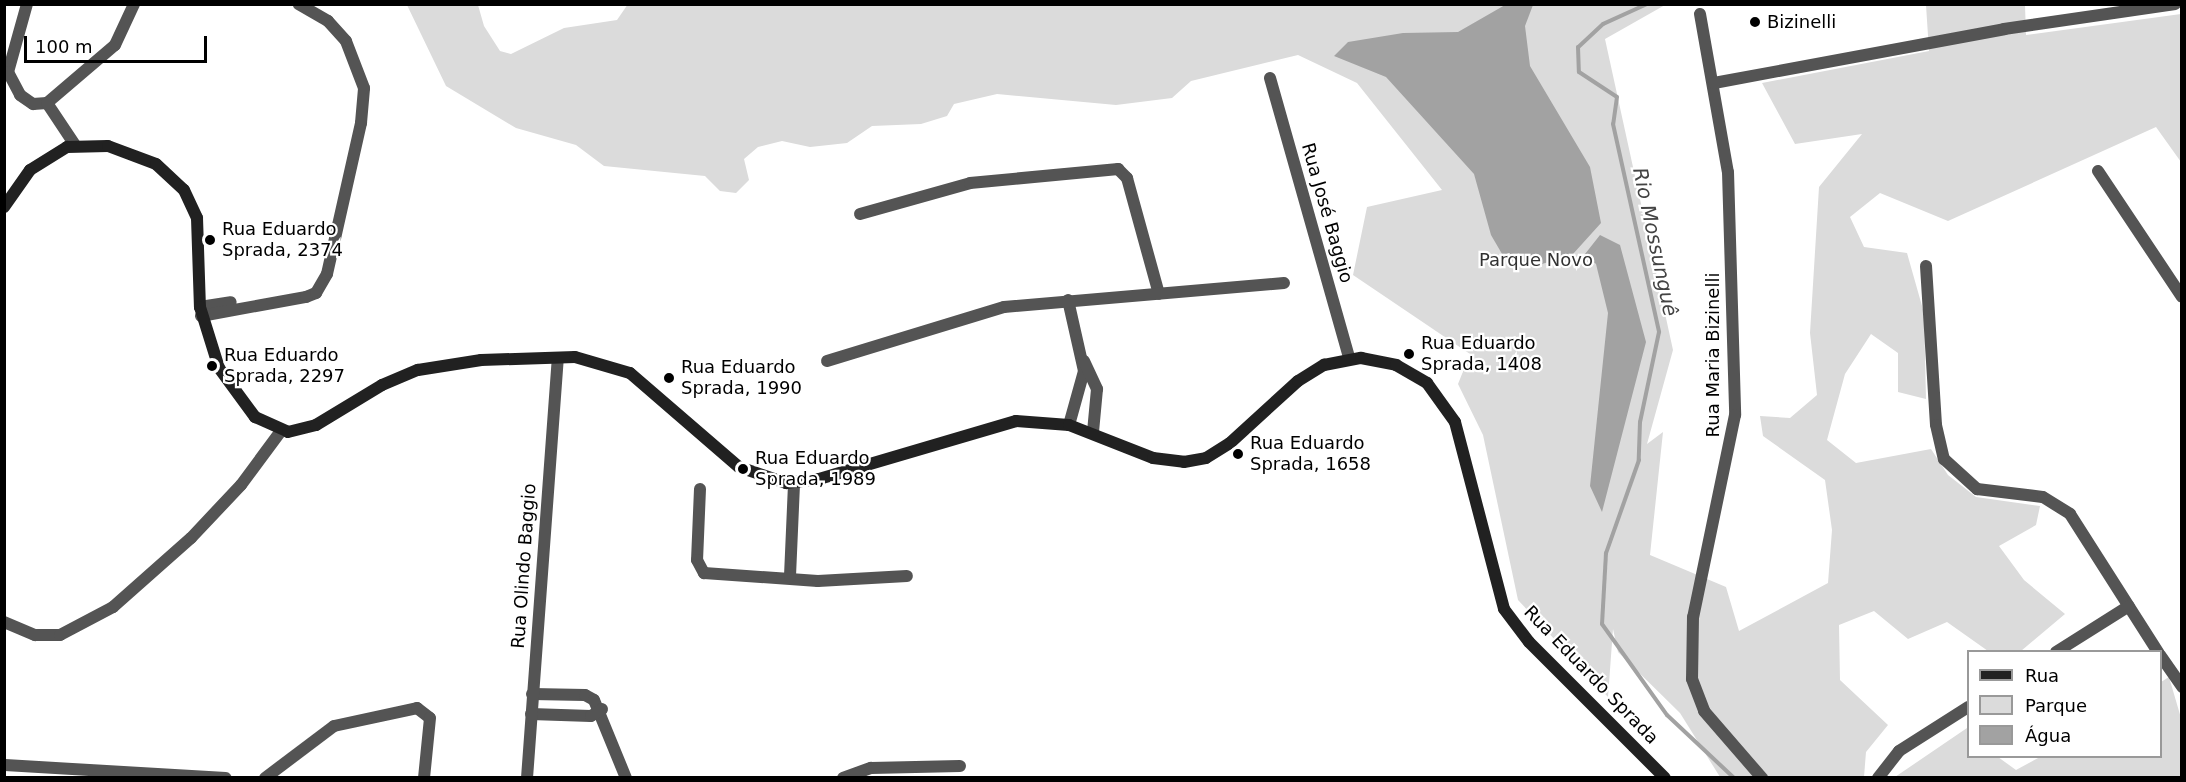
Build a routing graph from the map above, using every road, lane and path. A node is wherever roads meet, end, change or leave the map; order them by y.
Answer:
1 (27, 4) edge
2 (134, 4) edge
3 (299, 4) edge
4 (2175, 4) edge
5 (1700, 14) dead end
6 (1270, 78) dead end
7 (1714, 83) junction
8 (47, 103) junction
9 (71, 146) junction
10 (2098, 171) dead end
11 (4, 207) edge
12 (860, 214) dead end
13 (1926, 266) dead end
14 (1284, 283) dead end
15 (1160, 294) junction
16 (2181, 297) edge
17 (1068, 300) junction
18 (200, 311) junction
19 (558, 358) junction
20 (1349, 358) junction
21 (827, 361) dead end
22 (1084, 361) junction
23 (1069, 425) junction
24 (281, 430) junction
25 (1093, 432) junction
26 (790, 483) junction
27 (700, 489) dead end
28 (790, 576) junction
29 (907, 576) dead end
30 (2129, 606) junction
31 (4, 622) edge
32 (2058, 650) edge
33 (2157, 650) edge
34 (2162, 658) edge
35 (2181, 687) edge
36 (532, 694) junction
37 (1967, 708) edge
38 (602, 709) junction
39 (531, 714) junction
40 (5, 765) edge
41 (960, 766) dead end
42 (226, 777) edge
43 (265, 777) edge
44 (424, 777) edge
45 (527, 777) edge
46 (626, 777) edge
47 (843, 777) edge
48 (1665, 777) edge
49 (1762, 777) edge
50 (1878, 777) edge

1 - 8 street
2 - 8 street
3 - 18 street
4 - 7 street
5 - 7 street, Rua Maria Bizinelli
6 - 20 street, Rua José Baggio
7 - 49 street, Rua Maria Bizinelli
8 - 9 street
9 - 11 main road
9 - 18 main road
10 - 16 street
12 - 15 street
13 - 30 street
14 - 15 street
15 - 17 street
17 - 21 street
17 - 22 street
18 - 24 main road
19 - 24 main road
19 - 26 main road
19 - 36 street, Rua Olindo Baggio
20 - 25 main road, Rua Eduardo Sprada
20 - 48 main road, Rua Eduardo Sprada
22 - 23 street
22 - 25 street
23 - 25 main road, Rua Eduardo Sprada
23 - 26 main road, Rua Eduardo Sprada
24 - 31 street
26 - 28 street
27 - 28 street
28 - 29 street
30 - 32 street
30 - 33 street
34 - 35 street
36 - 38 street
36 - 39 street, Rua Olindo Baggio
37 - 50 street
38 - 39 street
38 - 46 street
39 - 45 street, Rua Olindo Baggio
40 - 42 street
41 - 47 street
43 - 44 street

